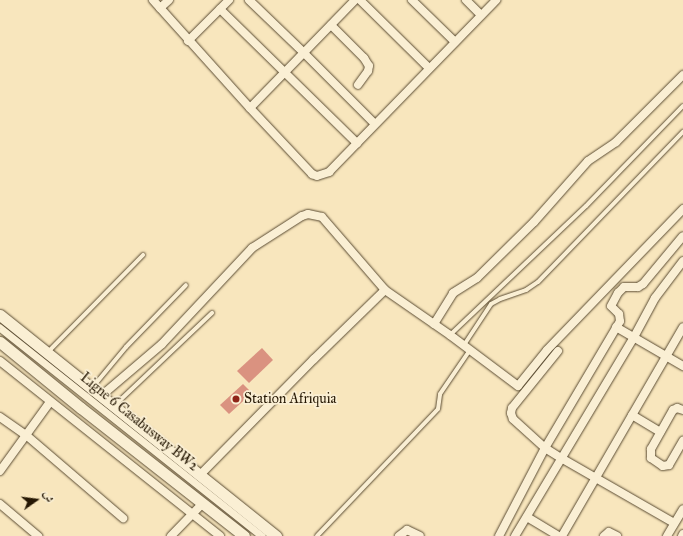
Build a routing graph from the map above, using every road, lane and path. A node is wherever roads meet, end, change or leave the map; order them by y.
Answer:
1 (153, 0) edge
2 (169, 0) edge
3 (229, 0) edge
4 (249, 0) edge
5 (355, 0) edge
6 (360, 0) edge
7 (412, 0) edge
8 (466, 0) edge
9 (496, 0) edge
10 (160, 8) junction
11 (220, 10) junction
12 (481, 15) junction
13 (331, 25) junction
14 (188, 41) junction
15 (455, 42) junction
16 (304, 53) junction
17 (429, 68) junction
18 (285, 73) junction
19 (683, 75) edge
20 (358, 85) dead end
21 (683, 106) edge
22 (250, 108) junction
23 (375, 124) junction
24 (683, 132) edge
25 (357, 143) junction
26 (683, 209) edge
27 (683, 236) edge
28 (143, 255) dead end
29 (683, 261) edge
30 (186, 285) dead end
31 (386, 290) junction
32 (212, 313) dead end
33 (0, 314) edge
34 (434, 324) junction
35 (0, 326) edge
36 (616, 327) junction
37 (683, 327) edge
38 (0, 330) edge
39 (450, 335) junction
40 (634, 337) junction
41 (0, 342) edge
42 (467, 347) junction
43 (558, 351) dead end
44 (48, 352) junction
45 (666, 356) junction
46 (0, 362) edge
47 (683, 366) edge
48 (92, 389) junction
49 (101, 396) junction
50 (50, 402) junction
51 (114, 407) junction
52 (683, 410) edge
53 (632, 416) junction
54 (0, 417) edge
55 (660, 432) junction
56 (26, 435) junction
57 (683, 441) edge
58 (545, 448) junction
59 (561, 458) junction
60 (0, 471) edge
61 (199, 476) junction
62 (596, 479) junction
63 (203, 503) junction
64 (0, 504) edge
65 (683, 508) edge
66 (194, 514) junction
67 (527, 517) junction
68 (123, 518) dead end
69 (674, 524) junction
70 (38, 536) edge
71 (171, 536) edge
72 (220, 536) edge
73 (244, 536) edge
74 (259, 536) edge
75 (264, 536) edge
76 (276, 536) edge
77 (317, 536) edge
78 (399, 536) edge
79 (420, 536) edge
80 (499, 536) edge
81 (516, 536) edge
82 (561, 536) edge
83 (604, 536) edge
84 (617, 536) edge
85 (667, 536) edge

1 - 10 street
2 - 10 street
3 - 11 street
4 - 16 street
5 - 13 street
6 - 17 street
7 - 15 street
8 - 12 street
9 - 12 street
10 - 14 street
11 - 14 street
11 - 18 street
12 - 15 street
13 - 16 street
13 - 20 street
14 - 22 street
15 - 17 street
16 - 18 street
16 - 23 street
17 - 23 street
18 - 22 street
18 - 25 street
19 - 34 street
21 - 39 lane
22 - 25 street
23 - 25 street
24 - 42 lane
26 - 42 street
27 - 36 street
28 - 44 lane
29 - 40 street
30 - 48 lane
31 - 34 street
31 - 49 street
31 - 61 street
32 - 51 lane
33 - 44 main road
34 - 39 street
35 - 75 lane, Ligne 6 Casabusway BW2
36 - 40 street
36 - 58 street
37 - 45 street
38 - 74 lane, Ligne 6 Casabusway BW2
39 - 42 street
40 - 45 street
40 - 59 street
41 - 63 main road
42 - 77 lane
43 - 58 street
44 - 48 main road
45 - 47 street
45 - 53 street
46 - 50 street
48 - 49 main road
49 - 51 main road
50 - 56 street
50 - 66 street
51 - 61 main road
52 - 55 street
53 - 55 street
53 - 62 street
54 - 56 street
55 - 57 street
56 - 60 street
56 - 68 street
58 - 59 street
58 - 80 street
59 - 62 street
59 - 67 street
61 - 76 main road
62 - 69 street
62 - 82 street
63 - 66 street
63 - 73 main road
64 - 70 street
65 - 69 street
66 - 71 street
66 - 72 street
67 - 81 street
67 - 82 street
69 - 85 street
78 - 79 street
83 - 84 street

